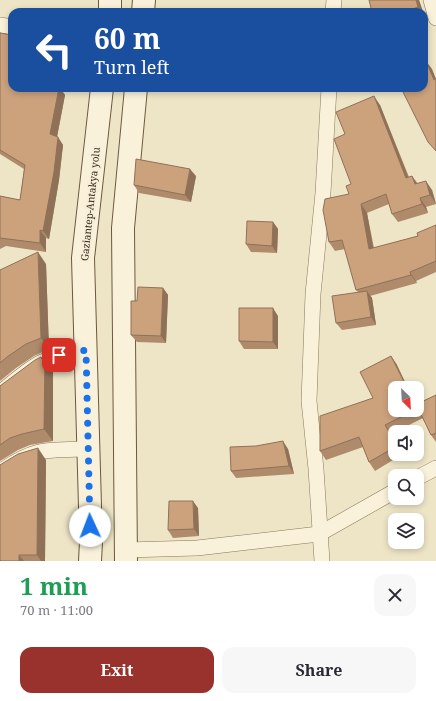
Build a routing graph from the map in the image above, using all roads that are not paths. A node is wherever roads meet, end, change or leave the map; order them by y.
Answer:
1 (431, 0) edge
2 (436, 18) edge
3 (102, 92) edge
4 (136, 92) edge
5 (329, 92) edge
6 (86, 350) junction
7 (0, 393) edge
8 (88, 449) junction
9 (436, 468) edge
10 (0, 472) edge
11 (424, 474) edge
12 (388, 495) edge
13 (319, 534) junction
14 (126, 556) edge
15 (90, 561) edge
16 (322, 561) edge

1 - 2 street
3 - 6 main road, Gaziantep-Antakya yolu
4 - 14 main road
5 - 13 street
6 - 7 street
6 - 8 main road, Gaziantep-Antakya yolu
8 - 10 street
8 - 15 main road, Gaziantep-Antakya yolu
9 - 11 street
12 - 13 street
13 - 14 street
13 - 16 street

